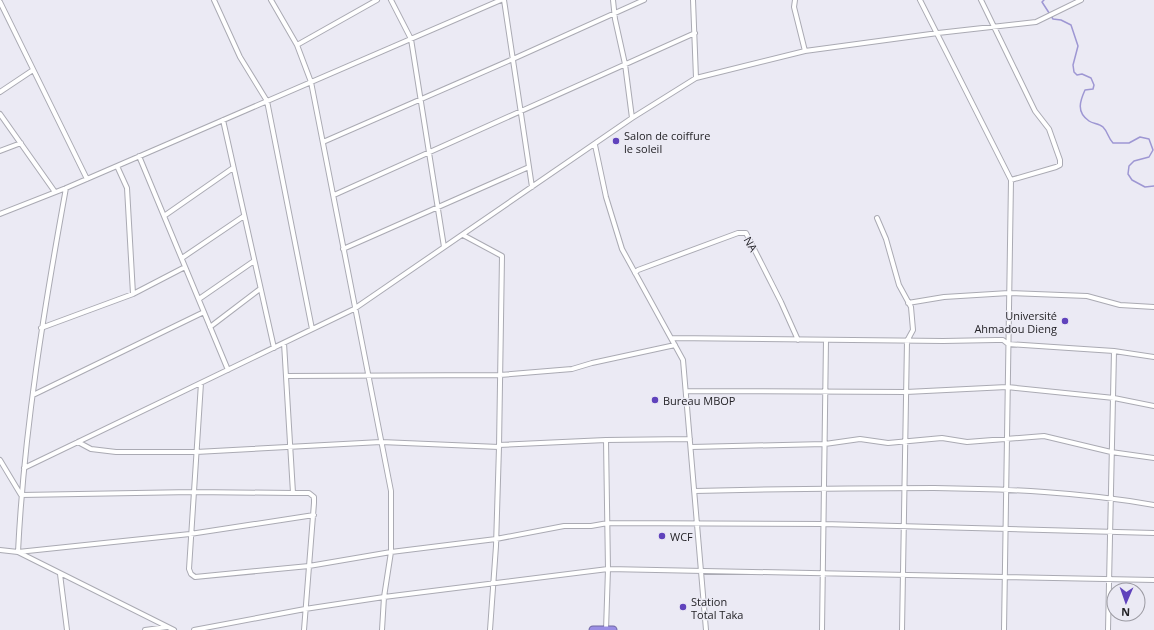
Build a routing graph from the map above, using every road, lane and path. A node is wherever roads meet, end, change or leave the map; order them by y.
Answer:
1 (214, 0) edge
2 (271, 0) edge
3 (376, 0) edge
4 (391, 0) edge
5 (501, 0) edge
6 (504, 0) edge
7 (613, 0) edge
8 (644, 0) edge
9 (693, 0) edge
10 (795, 0) edge
11 (920, 0) edge
12 (981, 0) edge
13 (1081, 0) edge
14 (0, 2) edge
15 (614, 13) junction
16 (994, 26) junction
17 (695, 32) junction
18 (938, 33) junction
19 (411, 39) junction
20 (297, 45) junction
21 (805, 51) junction
22 (513, 59) junction
23 (625, 64) junction
24 (33, 70) junction
25 (696, 78) junction
26 (312, 82) junction
27 (0, 92) edge
28 (420, 100) junction
29 (267, 101) junction
30 (521, 111) junction
31 (0, 114) edge
32 (632, 118) junction
33 (223, 120) junction
34 (323, 142) junction
35 (20, 143) junction
36 (595, 144) junction
37 (0, 151) edge
38 (429, 152) junction
39 (139, 156) junction
40 (117, 166) junction
41 (529, 167) junction
42 (234, 168) junction
43 (87, 179) junction
44 (1011, 180) junction
45 (532, 187) junction
46 (66, 188) junction
47 (55, 192) junction
48 (334, 195) junction
49 (438, 208) junction
50 (0, 214) edge
51 (164, 216) junction
52 (244, 216) junction
53 (876, 218) dead end
54 (463, 235) junction
55 (444, 247) junction
56 (344, 249) junction
57 (182, 258) junction
58 (254, 261) junction
59 (186, 267) junction
60 (635, 273) junction
61 (260, 289) junction
62 (1009, 293) junction
63 (133, 294) junction
64 (199, 300) junction
65 (908, 303) junction
66 (1154, 307) edge
67 (354, 309) junction
68 (204, 312) junction
69 (210, 326) junction
70 (41, 328) junction
71 (312, 329) junction
72 (671, 338) junction
73 (798, 340) junction
74 (826, 340) junction
75 (907, 341) junction
76 (284, 343) junction
77 (1008, 344) junction
78 (675, 345) junction
79 (274, 348) junction
80 (1114, 351) junction
81 (1154, 357) edge
82 (228, 370) junction
83 (500, 375) junction
84 (286, 376) junction
85 (368, 376) junction
86 (201, 383) junction
87 (1008, 387) junction
88 (686, 391) junction
89 (825, 392) junction
90 (906, 392) junction
91 (32, 395) junction
92 (1114, 398) junction
93 (1154, 406) edge
94 (1006, 438) junction
95 (690, 439) junction
96 (606, 440) junction
97 (78, 442) junction
98 (381, 442) junction
99 (905, 443) junction
100 (824, 444) junction
101 (499, 446) junction
102 (691, 447) junction
103 (290, 448) junction
104 (196, 452) junction
105 (1111, 452) junction
106 (1154, 458) edge
107 (0, 460) edge
108 (24, 468) junction
109 (824, 488) junction
110 (904, 488) junction
111 (1006, 489) junction
112 (193, 492) junction
113 (694, 492) junction
114 (293, 493) junction
115 (21, 495) junction
116 (1110, 497) junction
117 (1154, 504) edge
118 (314, 516) junction
119 (698, 522) junction
120 (608, 523) junction
121 (824, 524) junction
122 (904, 526) junction
123 (1005, 530) junction
124 (1110, 532) junction
125 (1154, 533) edge
126 (190, 534) junction
127 (496, 539) junction
128 (0, 550) edge
129 (18, 552) junction
130 (391, 552) junction
131 (309, 566) junction
132 (608, 569) junction
133 (702, 570) junction
134 (823, 572) junction
135 (60, 574) junction
136 (903, 575) junction
137 (1004, 578) junction
138 (1109, 580) junction
139 (1154, 580) edge
140 (492, 584) junction
141 (384, 597) junction
142 (305, 609) junction
143 (168, 627) junction
144 (66, 630) edge
145 (145, 630) edge
146 (174, 630) edge
147 (194, 630) edge
148 (304, 630) edge
149 (382, 630) edge
150 (490, 630) edge
151 (593, 630) edge
152 (606, 630) edge
153 (613, 630) edge
154 (706, 630) edge
155 (822, 630) edge
156 (902, 630) edge
157 (1004, 630) edge
158 (1108, 630) edge

1 - 29 street
2 - 20 street
3 - 20 street
4 - 19 street
5 - 19 street
6 - 22 street
7 - 15 street
8 - 15 street
9 - 17 street
10 - 21 street
11 - 18 street
12 - 16 street
13 - 16 street
14 - 24 street
15 - 22 street
15 - 23 street
16 - 18 street
16 - 44 street
17 - 23 street
17 - 25 street
18 - 21 street
18 - 44 street
19 - 26 street
19 - 28 street
20 - 26 street
21 - 25 street
22 - 28 street
22 - 30 street
23 - 30 street
23 - 32 street
24 - 27 street
24 - 43 street
25 - 32 street
26 - 29 street
26 - 34 street
28 - 34 street
28 - 38 street
29 - 33 street
29 - 71 street
30 - 38 street
30 - 41 street
31 - 35 street
32 - 36 street
33 - 39 street
33 - 42 street
34 - 48 street
35 - 37 street
35 - 47 street
36 - 45 street
36 - 60 street
38 - 48 street
38 - 49 street
39 - 40 street
39 - 51 street
40 - 43 street
40 - 63 street
41 - 45 street
41 - 49 street
42 - 51 street
42 - 52 street
43 - 46 street
44 - 62 street
45 - 54 street
46 - 47 street
46 - 70 street
47 - 50 street
48 - 56 street
49 - 55 street
49 - 56 street
51 - 57 street
52 - 57 street
52 - 58 street
53 - 65 street
54 - 55 street
54 - 83 street
55 - 67 street
56 - 67 street
57 - 59 street
58 - 61 street
58 - 64 street
59 - 63 street
59 - 64 street
60 - 72 street
60 - 73 street, NA
61 - 69 street
61 - 79 street
62 - 65 street
62 - 66 street
62 - 77 street
63 - 70 street
64 - 68 street
65 - 75 street
67 - 71 street
67 - 85 street
68 - 69 street
68 - 91 street
69 - 82 street
70 - 91 street
71 - 76 street
72 - 73 street
72 - 78 street
73 - 74 street
74 - 75 street
74 - 89 street
75 - 77 street
75 - 90 street
76 - 79 street
76 - 84 street
77 - 80 street
77 - 87 street
78 - 83 street
78 - 88 street
79 - 82 street
80 - 81 street
80 - 92 street
82 - 86 street
83 - 85 street
83 - 101 street
84 - 85 street
84 - 103 street
85 - 98 street
86 - 97 street
86 - 104 street
87 - 90 street
87 - 92 street
87 - 94 street
88 - 89 street
88 - 95 street
89 - 90 street
89 - 100 street
90 - 99 street
91 - 108 street
92 - 93 street
92 - 105 street
94 - 99 street
94 - 105 street
94 - 111 street
95 - 96 street
95 - 102 street
96 - 101 street
96 - 120 street
97 - 104 street
97 - 108 street
98 - 101 street
98 - 103 street
98 - 130 street
99 - 100 street
99 - 110 street
100 - 102 street
100 - 109 street
101 - 127 street
102 - 113 street
103 - 104 street
103 - 114 street
104 - 112 street
105 - 106 street
105 - 116 street
107 - 115 street
108 - 115 street
109 - 110 street
109 - 113 street
109 - 121 street
110 - 111 street
110 - 122 street
111 - 116 street
111 - 123 street
112 - 114 street
112 - 115 street
112 - 126 street
113 - 119 street
114 - 118 street
115 - 129 street
116 - 117 street
116 - 124 street
118 - 126 street
118 - 131 street
119 - 120 street
119 - 121 street
119 - 133 street
120 - 127 street
120 - 132 street
121 - 122 street
121 - 134 street
122 - 123 street
122 - 136 street
123 - 124 street
123 - 137 street
124 - 125 street
124 - 138 street
126 - 129 street
126 - 131 street
127 - 130 street
127 - 140 street
128 - 129 street
129 - 135 street
130 - 131 street
130 - 141 street
131 - 142 street
132 - 133 street
132 - 140 street
132 - 152 street
133 - 134 street
133 - 154 street
134 - 136 street
134 - 155 street
135 - 143 street
135 - 144 street
136 - 137 street
136 - 156 street
137 - 138 street
137 - 157 street
138 - 139 street
138 - 158 street
140 - 141 street
140 - 150 street
141 - 142 street
141 - 149 street
142 - 147 street
142 - 148 street
143 - 145 street
143 - 146 street
151 - 152 highway
152 - 153 highway

